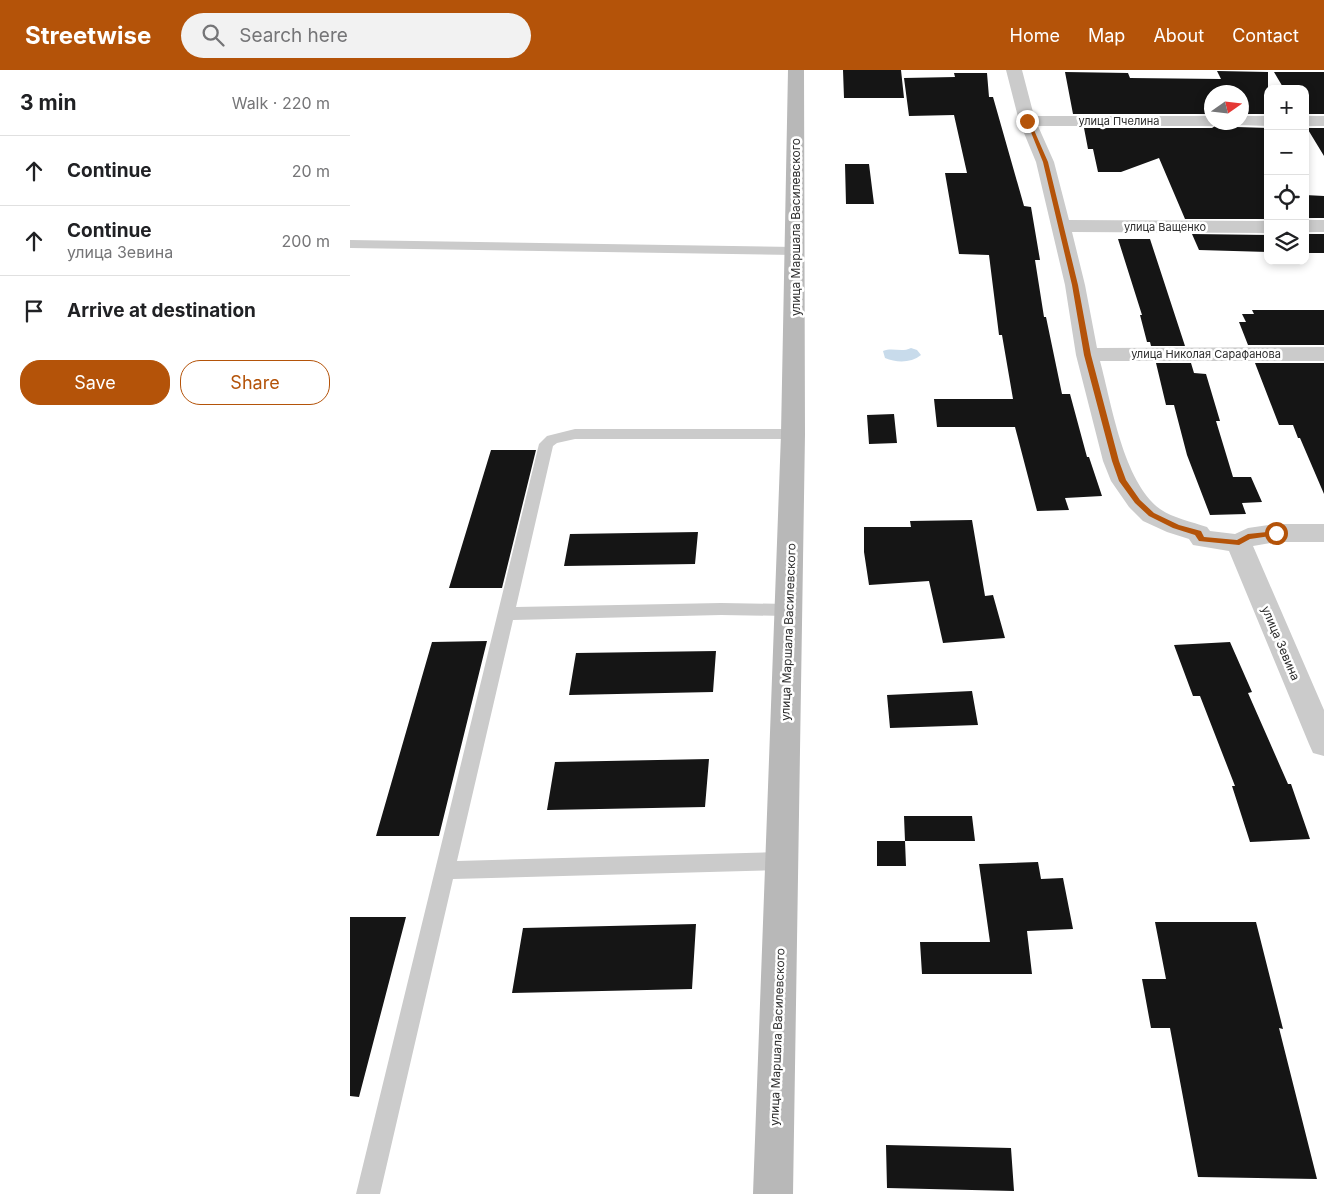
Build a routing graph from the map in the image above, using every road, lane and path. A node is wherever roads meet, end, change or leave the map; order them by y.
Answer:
1 (796, 70) edge
2 (1014, 70) edge
3 (1027, 121) junction
4 (1204, 121) edge
5 (1249, 121) edge
6 (1264, 121) edge
7 (1309, 121) edge
8 (1324, 121) edge
9 (1061, 226) junction
10 (1309, 226) edge
11 (1324, 226) edge
12 (1264, 227) edge
13 (350, 244) edge
14 (795, 251) junction
15 (1324, 354) edge
16 (1088, 355) junction
17 (793, 434) junction
18 (1324, 533) edge
19 (1239, 543) junction
20 (788, 610) junction
21 (505, 614) junction
22 (1324, 744) edge
23 (781, 861) junction
24 (445, 870) junction
25 (368, 1194) edge
26 (773, 1194) edge

1 - 14 main road, улица Маршала Василевского
2 - 3 street
3 - 4 street, улица Пчелина
3 - 9 street
5 - 6 street
7 - 8 street
9 - 12 street, улица Ващенко
9 - 16 street
10 - 11 street
13 - 14 lane
14 - 17 main road, улица Маршала Василевского
15 - 16 street, улица Николая Сарафанова
16 - 19 street
17 - 20 main road, улица Маршала Василевского
17 - 21 lane
18 - 19 street
19 - 22 street, улица Зевина
20 - 21 lane
20 - 23 main road, улица Маршала Василевского
21 - 24 lane
23 - 24 lane
23 - 26 main road, улица Маршала Василевского
24 - 25 lane

